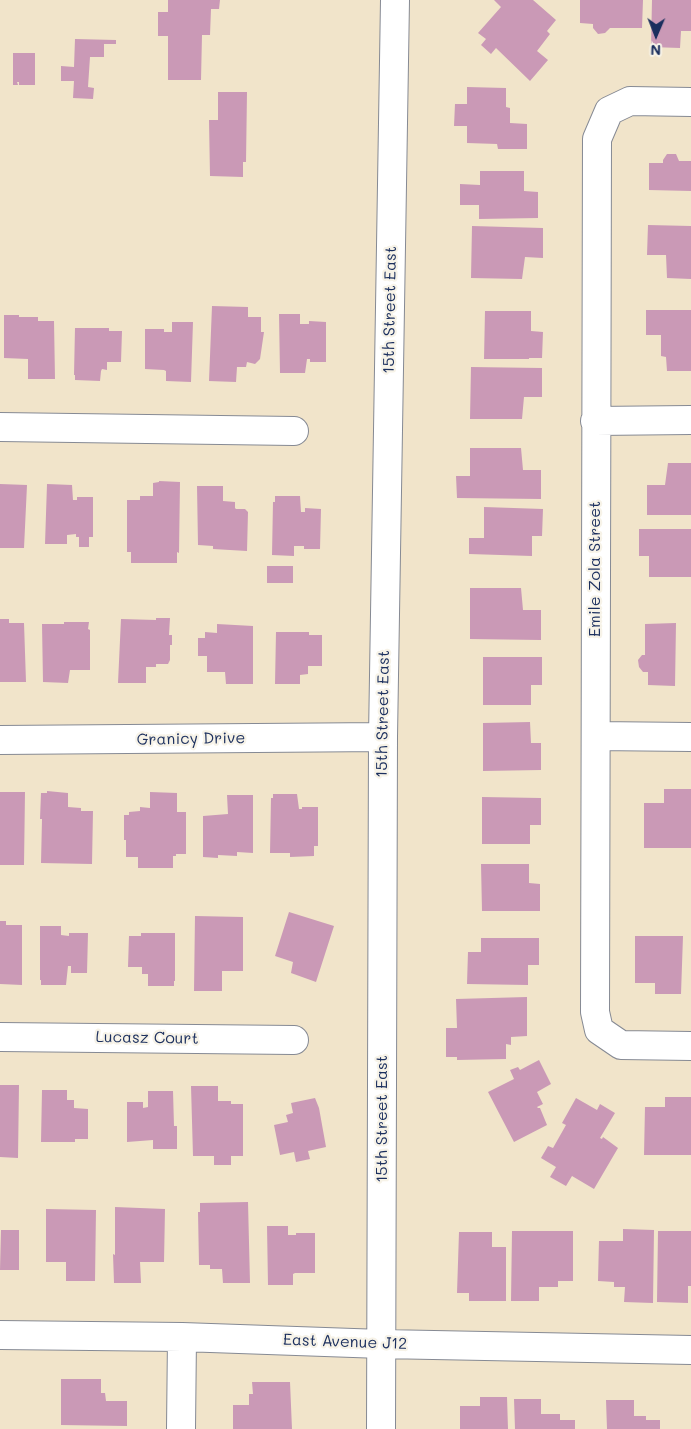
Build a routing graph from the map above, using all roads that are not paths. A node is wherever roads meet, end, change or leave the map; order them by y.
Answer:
1 (395, 0) edge
2 (691, 102) edge
3 (691, 420) edge
4 (595, 421) junction
5 (0, 427) edge
6 (294, 431) dead end
7 (596, 736) junction
8 (383, 737) junction
9 (691, 737) edge
10 (0, 740) edge
11 (0, 1037) edge
12 (294, 1040) dead end
13 (691, 1046) edge
14 (0, 1335) edge
15 (182, 1337) junction
16 (382, 1344) junction
17 (691, 1350) edge
18 (181, 1429) edge
19 (381, 1429) edge

1 - 8 street, 15th Street East
2 - 4 street, Emile Zola Street
3 - 4 street
4 - 7 street, Emile Zola Street
5 - 6 street
7 - 9 street
7 - 13 street, Emile Zola Street
8 - 10 street, Granicy Drive
8 - 16 street, 15th Street East
11 - 12 street, Lucasz Court
14 - 15 street, East Avenue J12
15 - 16 street, East Avenue J12
15 - 18 street
16 - 17 street, East Avenue J12
16 - 19 street, 15th Street East

